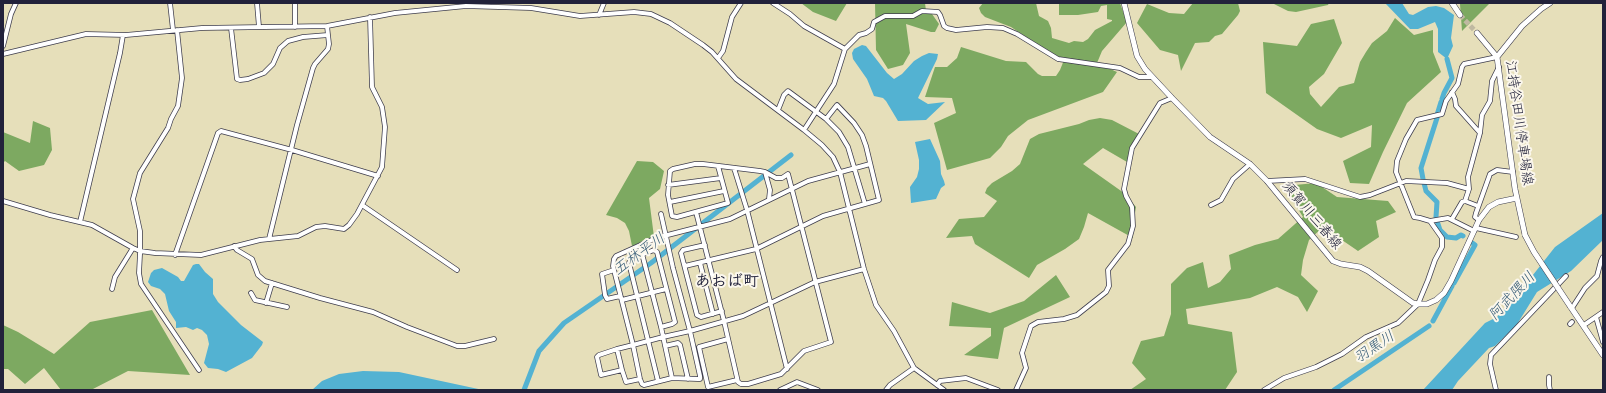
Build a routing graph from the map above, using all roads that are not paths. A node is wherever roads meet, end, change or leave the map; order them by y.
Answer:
1 (16, 3) edge
2 (170, 3) edge
3 (257, 3) edge
4 (296, 3) edge
5 (604, 3) edge
6 (741, 3) edge
7 (773, 3) edge
8 (1124, 3) edge
9 (1452, 3) edge
10 (1550, 3) edge
11 (466, 5) edge
12 (503, 5) edge
13 (1460, 14) tunnel mouth
14 (599, 15) junction
15 (370, 17) junction
16 (327, 26) junction
17 (259, 27) junction
18 (295, 27) junction
19 (231, 28) junction
20 (175, 30) junction
21 (1477, 33) tunnel mouth
22 (123, 35) junction
23 (328, 35) junction
24 (3, 46) edge
25 (846, 49) junction
26 (3, 54) edge
27 (1498, 57) junction
28 (718, 58) junction
29 (1499, 67) junction
30 (1152, 77) junction
31 (1452, 92) junction
32 (1172, 98) junction
33 (778, 110) junction
34 (816, 112) junction
35 (826, 119) junction
36 (804, 130) junction
37 (1480, 134) junction
38 (292, 150) junction
39 (870, 164) junction
40 (1250, 164) junction
41 (718, 166) junction
42 (734, 168) junction
43 (854, 168) junction
44 (765, 172) junction
45 (840, 172) junction
46 (1513, 172) junction
47 (378, 176) junction
48 (721, 178) junction
49 (1267, 181) junction
50 (1399, 183) junction
51 (668, 185) junction
52 (792, 188) junction
53 (1469, 189) junction
54 (724, 191) junction
55 (1517, 198) junction
56 (769, 199) junction
57 (3, 201) edge
58 (1465, 201) junction
59 (670, 202) junction
60 (865, 204) junction
61 (362, 205) junction
62 (1211, 205) dead end
63 (1478, 206) junction
64 (850, 209) junction
65 (747, 210) junction
66 (696, 212) junction
67 (661, 214) dead end
68 (1452, 219) junction
69 (1479, 220) junction
70 (80, 222) junction
71 (1430, 222) junction
72 (801, 226) junction
73 (700, 227) junction
74 (1475, 230) junction
75 (666, 235) junction
76 (1516, 237) dead end
77 (270, 239) junction
78 (704, 245) junction
79 (234, 246) junction
80 (640, 246) junction
81 (133, 248) junction
82 (756, 249) junction
83 (140, 251) junction
84 (175, 255) junction
85 (642, 255) junction
86 (1603, 257) edge
87 (708, 261) junction
88 (700, 263) junction
89 (686, 266) junction
90 (864, 269) junction
91 (457, 270) dead end
92 (614, 270) junction
93 (1566, 276) dead end
94 (815, 282) junction
95 (272, 283) junction
96 (112, 289) dead end
97 (666, 289) junction
98 (251, 293) dead end
99 (652, 293) junction
100 (637, 296) junction
101 (621, 298) junction
102 (266, 303) junction
103 (770, 304) junction
104 (1418, 304) junction
105 (1571, 307) junction
106 (287, 308) dead end
107 (722, 311) junction
108 (1603, 312) edge
109 (713, 314) junction
110 (1596, 317) junction
111 (724, 321) junction
112 (1584, 325) junction
113 (661, 327) junction
114 (690, 331) junction
115 (663, 337) junction
116 (494, 339) dead end
117 (728, 340) junction
118 (648, 341) junction
119 (1603, 342) edge
120 (632, 345) junction
121 (665, 346) junction
122 (617, 349) junction
123 (1603, 354) edge
124 (914, 368) junction
125 (198, 370) dead end
126 (622, 370) junction
127 (787, 370) junction
128 (1549, 377) dead end
129 (672, 378) junction
130 (688, 379) junction
131 (640, 380) junction
132 (737, 380) junction
133 (658, 381) junction
134 (936, 385) junction
135 (780, 390) edge
136 (818, 390) edge
137 (886, 390) edge
138 (944, 390) edge
139 (998, 390) edge
140 (1016, 390) edge
141 (1264, 390) edge
142 (1496, 390) edge
143 (1550, 390) edge

1 - 24 street
2 - 20 street
3 - 17 street
4 - 18 street
5 - 14 street
6 - 28 street
7 - 25 street
8 - 30 main road, 須賀川三春線
9 - 13 main road
10 - 27 main road
11 - 12 street
11 - 15 street
12 - 14 street
14 - 28 street
15 - 16 street
15 - 47 street
16 - 18 street
16 - 23 street
17 - 18 street
17 - 19 street
19 - 20 street
19 - 23 street
20 - 22 street
20 - 83 street
21 - 27 main road, 江持谷田川停車場線
22 - 26 street
22 - 70 street
23 - 38 street
25 - 30 street
25 - 34 street
27 - 29 main road, 江持谷田川停車場線
27 - 31 street
28 - 33 street
29 - 37 street
29 - 46 main road, 江持谷田川停車場線
30 - 32 main road, 須賀川三春線
31 - 37 street
31 - 50 street
32 - 40 main road, 須賀川三春線
32 - 140 street
33 - 34 street
33 - 36 street
34 - 35 street
34 - 36 street
35 - 39 street
35 - 43 street
36 - 45 street
37 - 53 street
38 - 47 street
38 - 77 street
38 - 84 street
39 - 43 street
39 - 60 street
40 - 49 main road, 須賀川三春線
40 - 62 street
41 - 42 street
41 - 48 street
41 - 51 street
42 - 44 street
42 - 65 street
43 - 45 street
43 - 60 street
44 - 52 street
44 - 56 street
45 - 52 street
45 - 64 street
46 - 55 main road, 江持谷田川停車場線
46 - 63 street
47 - 61 street
48 - 51 street
48 - 54 street
49 - 50 street
49 - 104 main road, 須賀川三春線
50 - 53 street
50 - 71 street
51 - 59 street
52 - 56 street
52 - 72 street
53 - 58 street
54 - 59 street
54 - 66 street
55 - 69 main road
55 - 105 main road, bridge
56 - 65 street
57 - 70 street
58 - 63 street
58 - 68 street
59 - 66 street
60 - 64 street
61 - 77 street
61 - 91 street
63 - 69 street
64 - 72 street
64 - 90 street
65 - 73 street
65 - 82 street
66 - 73 street
67 - 75 street
68 - 71 street
68 - 74 street
69 - 74 main road
70 - 81 street
71 - 104 street
72 - 82 street
72 - 94 street
73 - 75 street
73 - 78 street
74 - 76 street
74 - 104 main road
75 - 80 street
75 - 114 street
77 - 79 street
78 - 87 street
78 - 89 street
79 - 84 street
79 - 95 street
80 - 85 street
80 - 92 street
81 - 83 street
81 - 96 street
82 - 87 street
82 - 103 street
83 - 84 street
83 - 125 street
85 - 97 street
85 - 99 street
85 - 100 street
86 - 105 street
87 - 88 street
87 - 107 street
88 - 89 street
88 - 109 street
89 - 109 street
90 - 94 street
90 - 124 street
92 - 101 street
92 - 101 street
93 - 142 street
94 - 103 street
94 - 127 street
95 - 102 street
95 - 116 street
97 - 99 street
97 - 113 street
98 - 102 street
99 - 100 street
99 - 113 street
100 - 101 street
100 - 118 street
101 - 120 street
102 - 106 street
103 - 111 street
103 - 127 street
104 - 141 street
105 - 112 main road
107 - 109 street
107 - 111 street
108 - 110 street
110 - 112 street
110 - 119 street
111 - 114 street
111 - 117 street
112 - 123 main road
113 - 115 street
114 - 115 street
114 - 130 street
115 - 118 street
115 - 121 street
117 - 132 street
117 - 132 street
118 - 120 street
118 - 133 street
120 - 122 street
120 - 131 street
121 - 129 street
121 - 130 street
122 - 126 street
122 - 126 street
124 - 134 street
124 - 137 street
126 - 131 street
127 - 132 street
128 - 143 street
129 - 130 street
129 - 133 street
131 - 133 street
134 - 138 street
134 - 139 street
135 - 136 street

